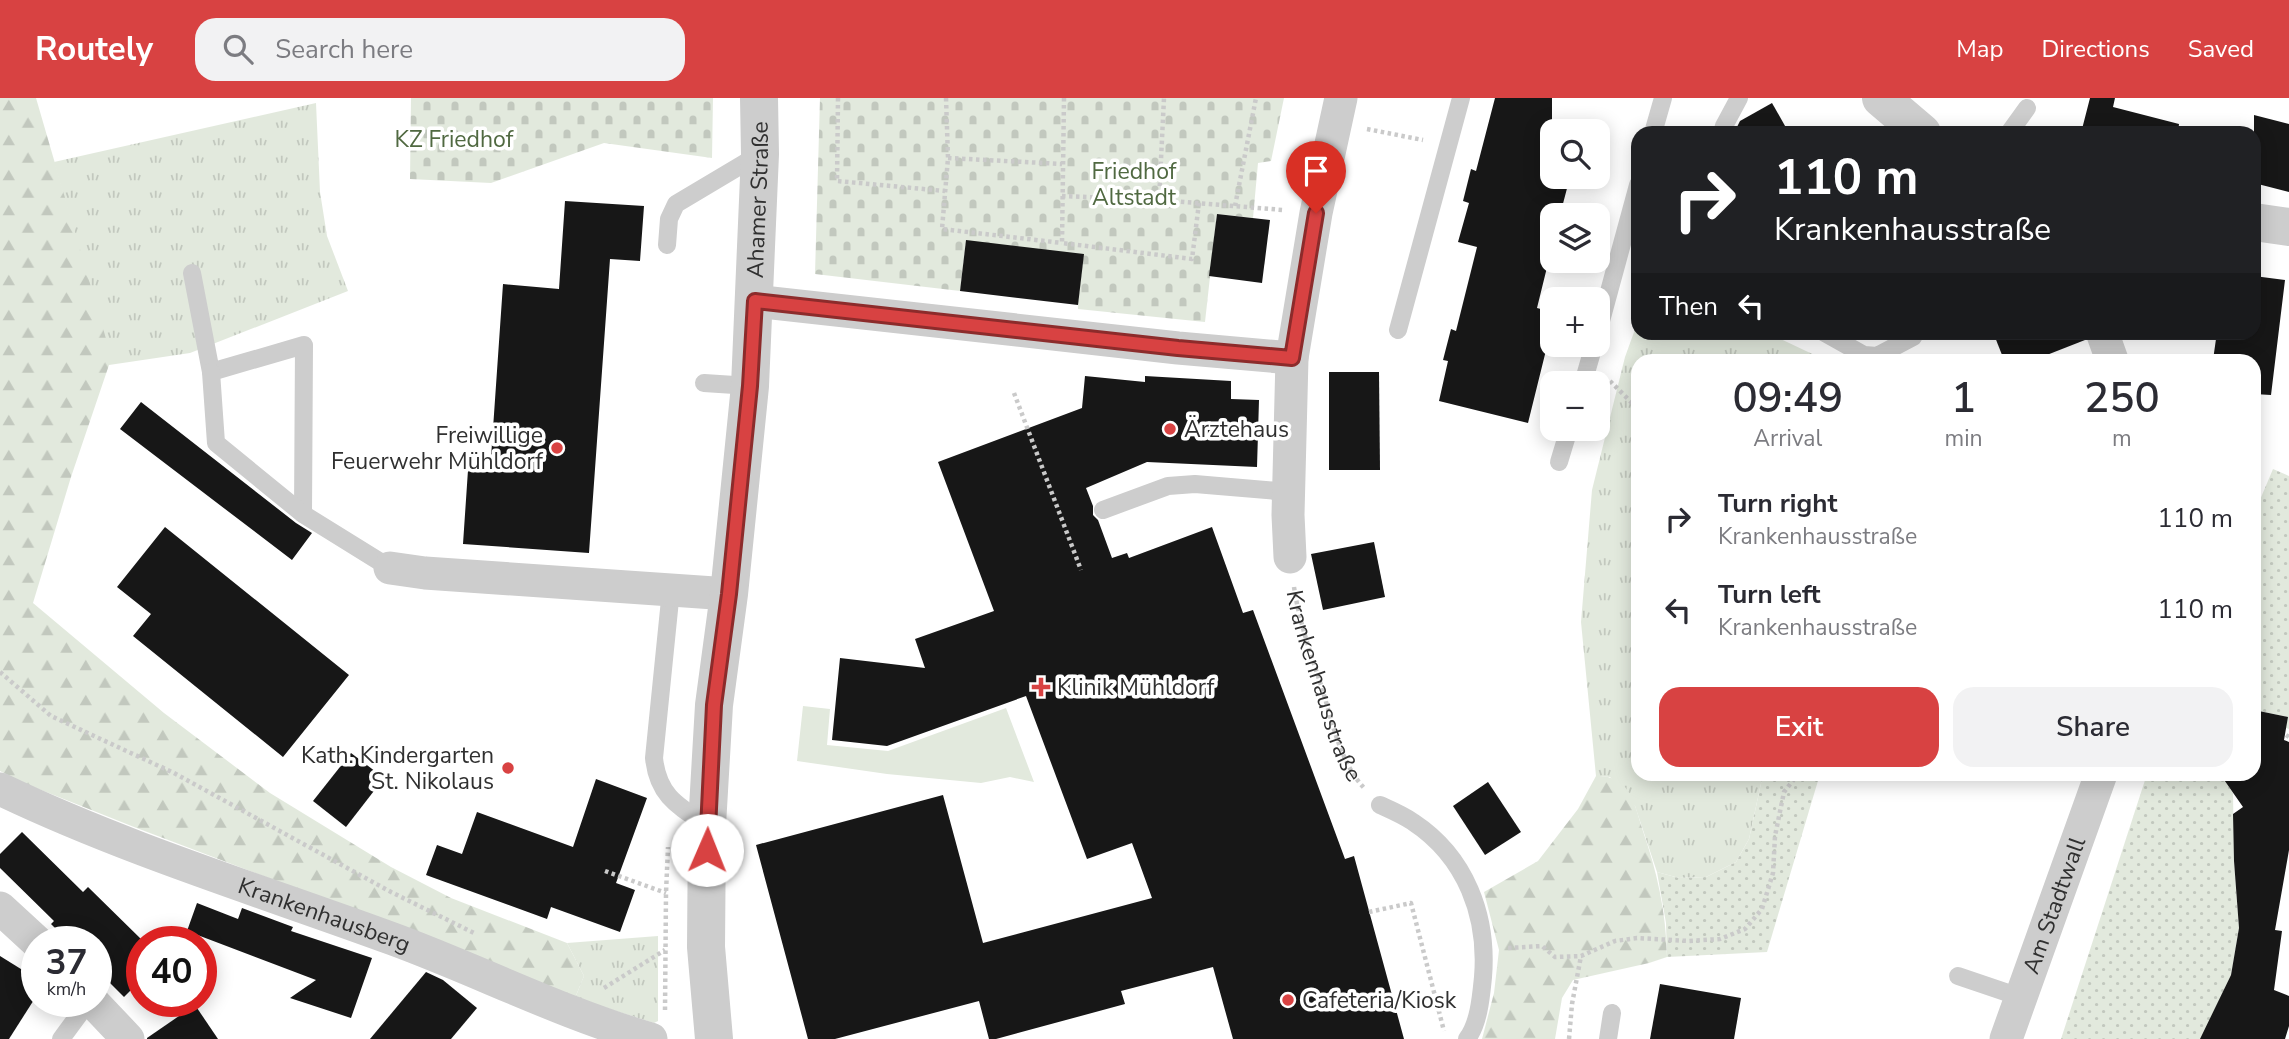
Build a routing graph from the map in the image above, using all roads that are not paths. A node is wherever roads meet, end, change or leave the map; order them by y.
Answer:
1 (759, 98) edge
2 (1341, 98) edge
3 (1461, 98) edge
4 (1663, 98) edge
5 (1739, 98) edge
6 (1881, 98) edge
7 (2027, 108) dead end
8 (1655, 126) edge
9 (1724, 126) edge
10 (1914, 126) edge
11 (2014, 126) edge
12 (760, 154) junction
13 (1631, 211) edge
14 (2261, 223) edge
15 (2289, 227) edge
16 (667, 245) dead end
17 (192, 273) dead end
18 (1610, 288) edge
19 (755, 301) junction
20 (1398, 330) dead end
21 (1837, 340) edge
22 (1907, 340) edge
23 (1862, 354) edge
24 (1881, 354) edge
25 (1292, 358) junction
26 (211, 372) junction
27 (704, 383) dead end
28 (750, 386) junction
29 (1565, 441) edge
30 (1559, 462) dead end
31 (1289, 492) junction
32 (1103, 510) dead end
33 (303, 514) junction
34 (1290, 557) road end
35 (390, 569) joint
36 (671, 590) junction
37 (729, 594) junction
38 (2098, 781) edge
39 (0, 789) edge
40 (1380, 805) road end
41 (707, 825) junction
42 (0, 908) edge
43 (21, 927) edge
44 (1958, 976) dead end
45 (2020, 997) junction
46 (1612, 1013) dead end
47 (78, 1017) edge
48 (107, 1017) edge
49 (615, 1034) edge
50 (61, 1039) edge
51 (128, 1039) edge
52 (650, 1039) edge
53 (714, 1039) edge
54 (1466, 1039) edge
55 (1608, 1039) edge
56 (2006, 1039) edge

1 - 12 street, Ahamer Straße
2 - 25 street, Krankenhausstraße
3 - 20 lane
4 - 8 lane
5 - 9 lane
6 - 10 street
7 - 11 lane
12 - 16 lane
12 - 19 street, Ahamer Straße
13 - 18 lane
14 - 15 street
17 - 26 lane
19 - 25 street
19 - 28 street, Ahamer Straße
21 - 23 lane
22 - 24 lane
25 - 31 street, Krankenhausstraße
26 - 33 lane
26 - 33 lane
27 - 28 lane
28 - 37 street, Ahamer Straße
29 - 30 lane
31 - 32 lane
31 - 34 street, Krankenhausstraße
33 - 35 lane
35 - 36 street
36 - 37 street
36 - 41 lane
37 - 41 street, Ahamer Straße
38 - 45 street, Am Stadtwall
39 - 49 street, Krankenhausberg
40 - 54 lane, Krankenhausstraße
41 - 53 street, Ahamer Straße
42 - 43 street
44 - 45 lane
45 - 56 street, Am Stadtwall
46 - 55 lane
47 - 50 lane
48 - 51 street
49 - 52 street, Krankenhausberg

